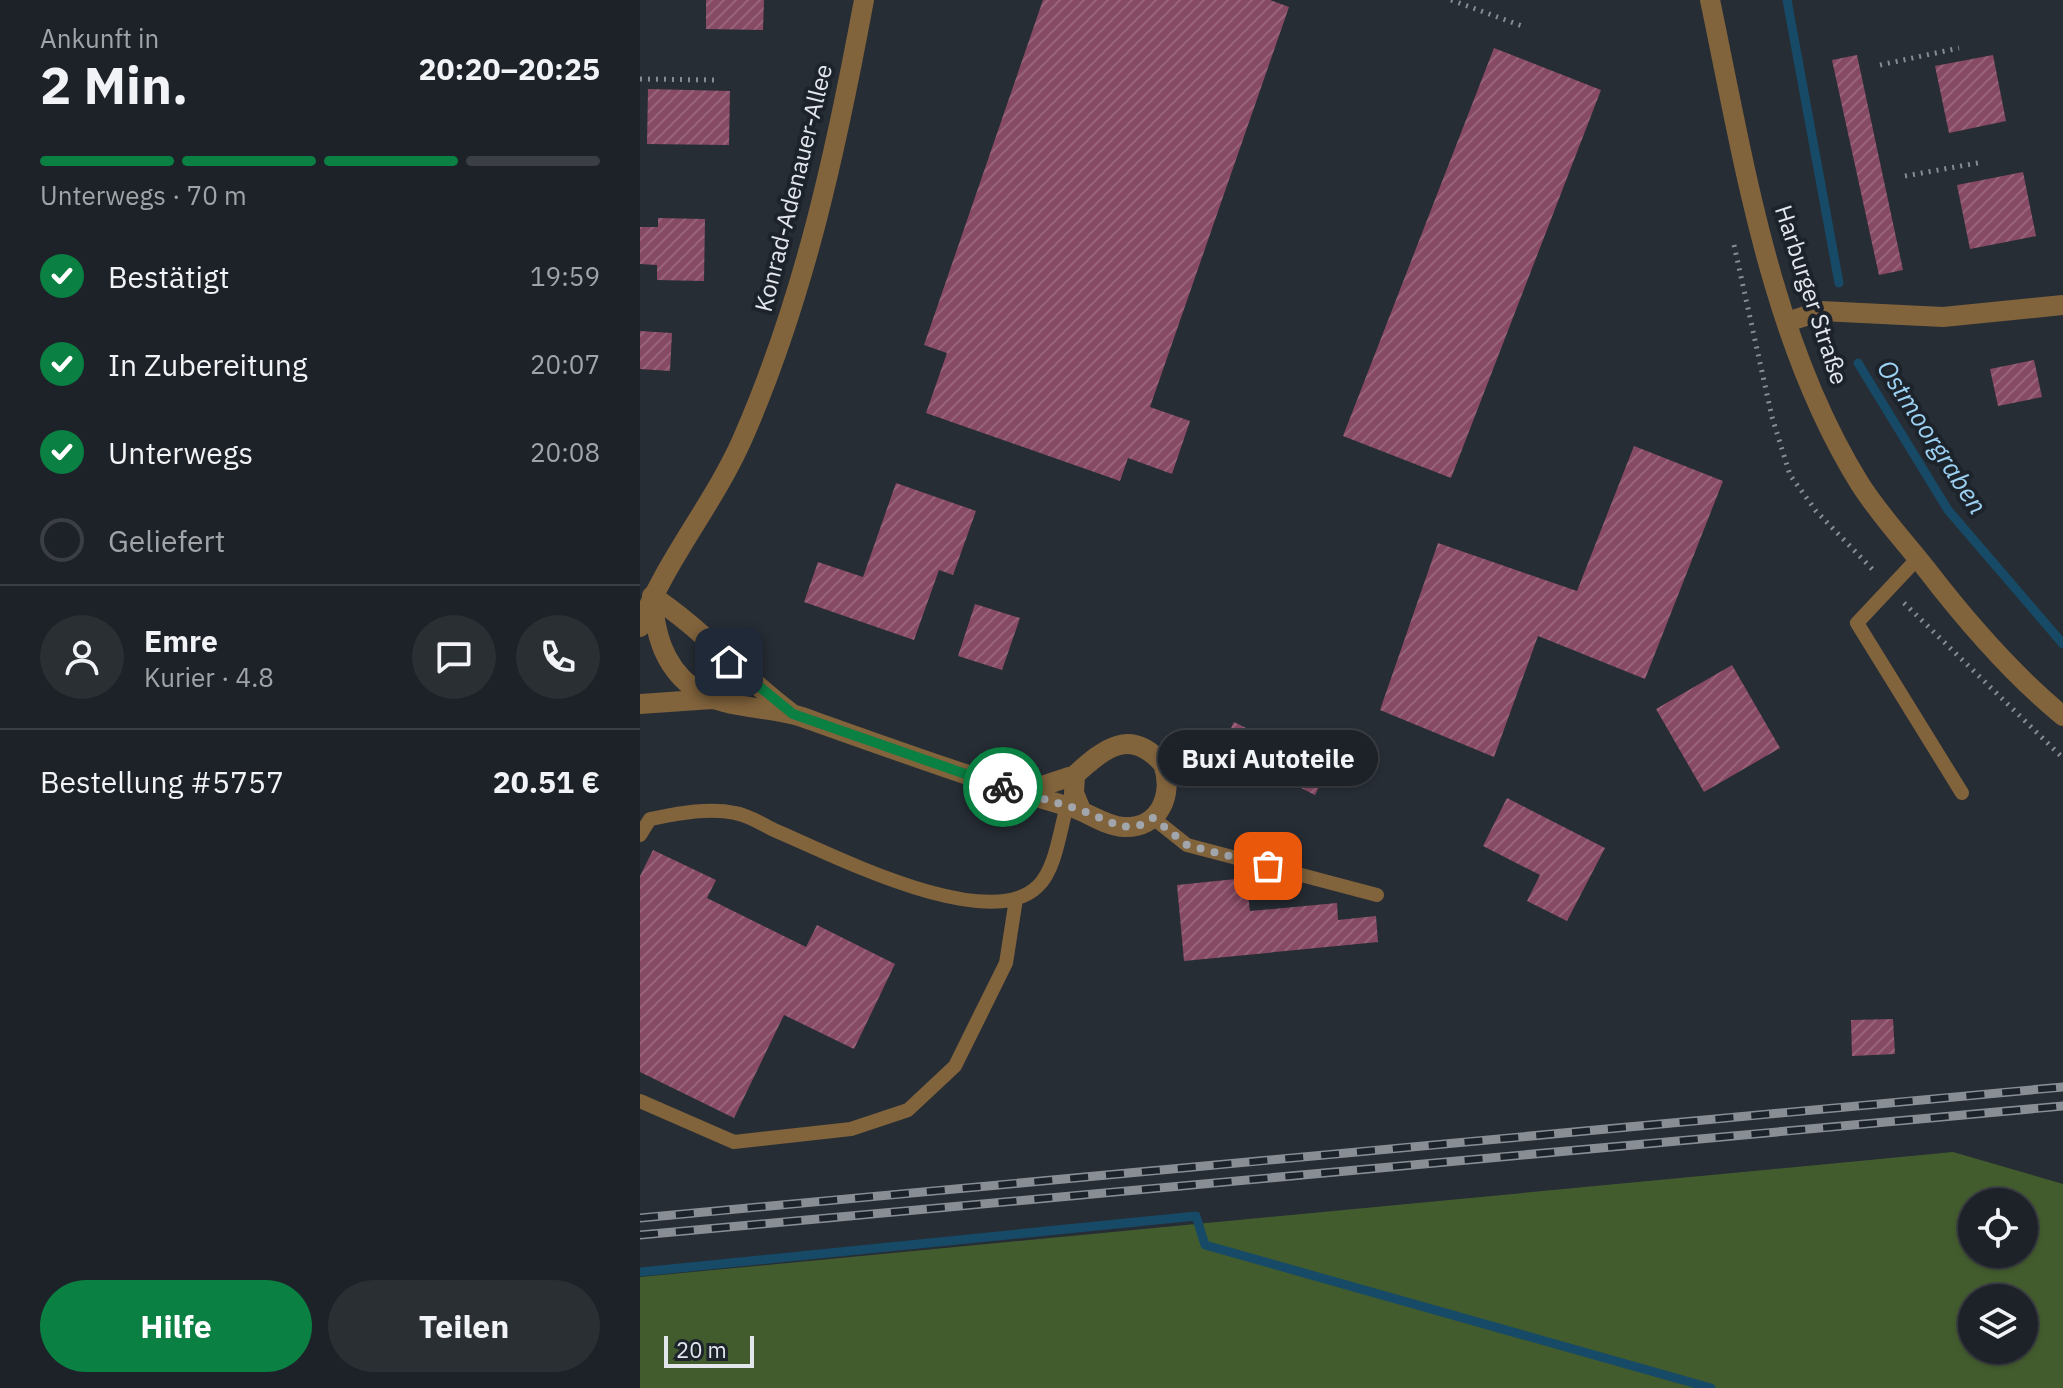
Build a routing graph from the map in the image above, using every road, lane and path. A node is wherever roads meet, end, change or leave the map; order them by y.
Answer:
1 (864, 0) edge
2 (1451, 0) edge
3 (1710, 0) edge
4 (1522, 26) dead end
5 (1959, 48) dead end
6 (1880, 65) dead end
7 (640, 79) edge
8 (716, 80) dead end
9 (1983, 162) dead end
10 (1905, 176) dead end
11 (2063, 305) edge
12 (1787, 322) junction
13 (1918, 558) junction
14 (646, 601) edge
15 (640, 627) edge
16 (716, 699) junction
17 (640, 704) edge
18 (793, 714) junction
19 (2063, 716) edge
20 (1075, 775) junction
21 (1021, 793) junction
22 (1962, 793) dead end
23 (1074, 808) junction
24 (1153, 818) junction
25 (640, 835) edge
26 (1377, 895) dead end
27 (1016, 899) junction
28 (640, 1101) edge

1 - 14 street, Konrad-Adenauer-Allee
2 - 4 path
3 - 12 street, Harburger Straße
5 - 6 path
7 - 8 path
9 - 10 path
11 - 12 street
12 - 13 street, Harburger Straße
13 - 19 street, Harburger Straße
13 - 22 lane
14 - 15 street, Konrad-Adenauer-Allee
14 - 16 street
14 - 18 street
16 - 17 street
16 - 18 street
18 - 21 street
20 - 21 street
20 - 23 street
20 - 24 street
21 - 23 street
23 - 24 street
23 - 27 lane
24 - 26 lane
25 - 27 lane
27 - 28 lane

